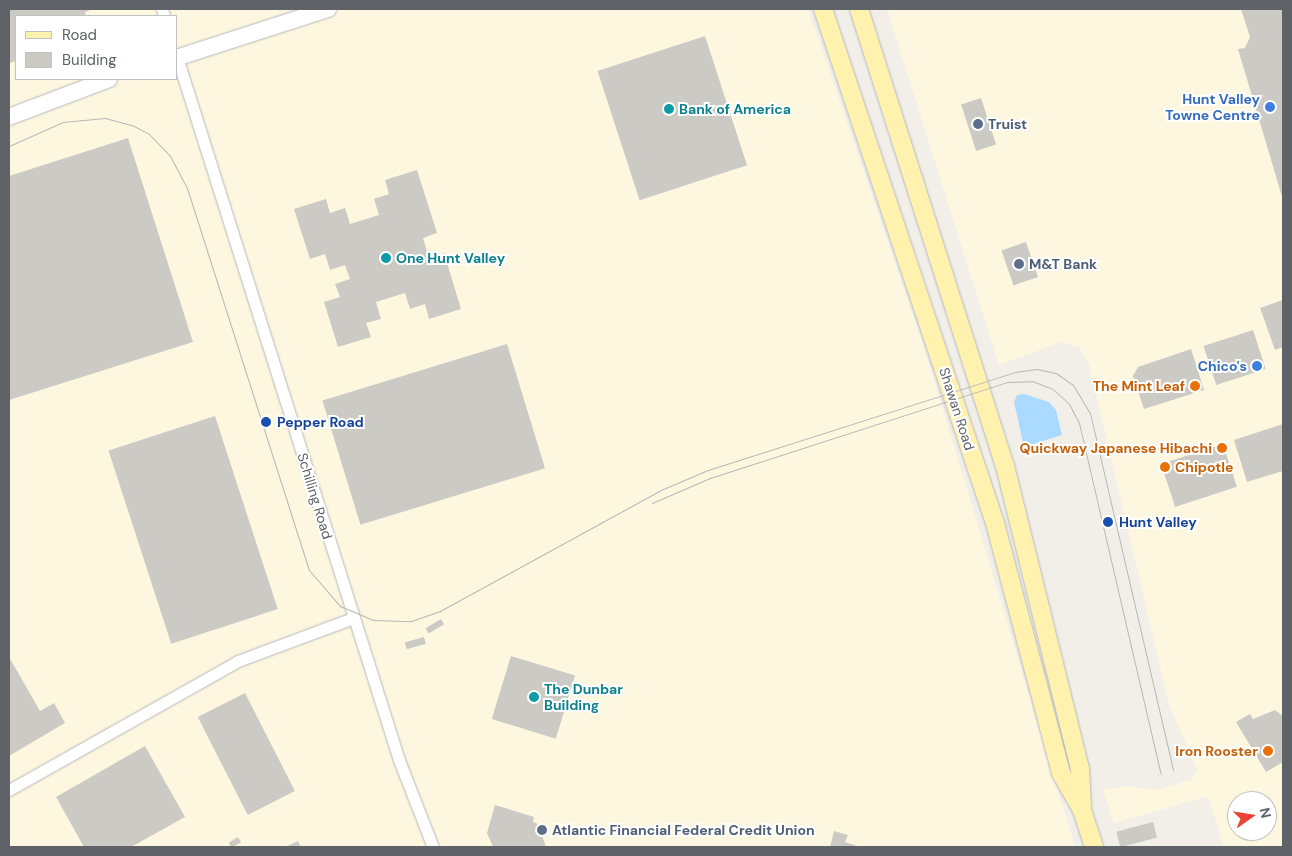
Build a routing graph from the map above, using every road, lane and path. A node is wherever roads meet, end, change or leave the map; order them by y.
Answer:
1 (328, 9) edge
2 (823, 9) edge
3 (859, 9) edge
4 (178, 56) edge
5 (178, 59) edge
6 (105, 80) edge
7 (9, 117) edge
8 (1032, 574) junction
9 (1010, 578) junction
10 (353, 618) junction
11 (9, 790) edge
12 (1082, 810) junction
13 (433, 847) edge
14 (1094, 847) edge

1 - 4 main road
2 - 9 main road, Shawan Road
3 - 8 main road, Shawan Road
5 - 10 street, Schilling Road
6 - 7 main road
8 - 9 main road
8 - 12 main road, Shawan Road
9 - 12 main road, Shawan Road
10 - 11 street
10 - 13 street, Schilling Road
12 - 14 main road, Shawan Road

